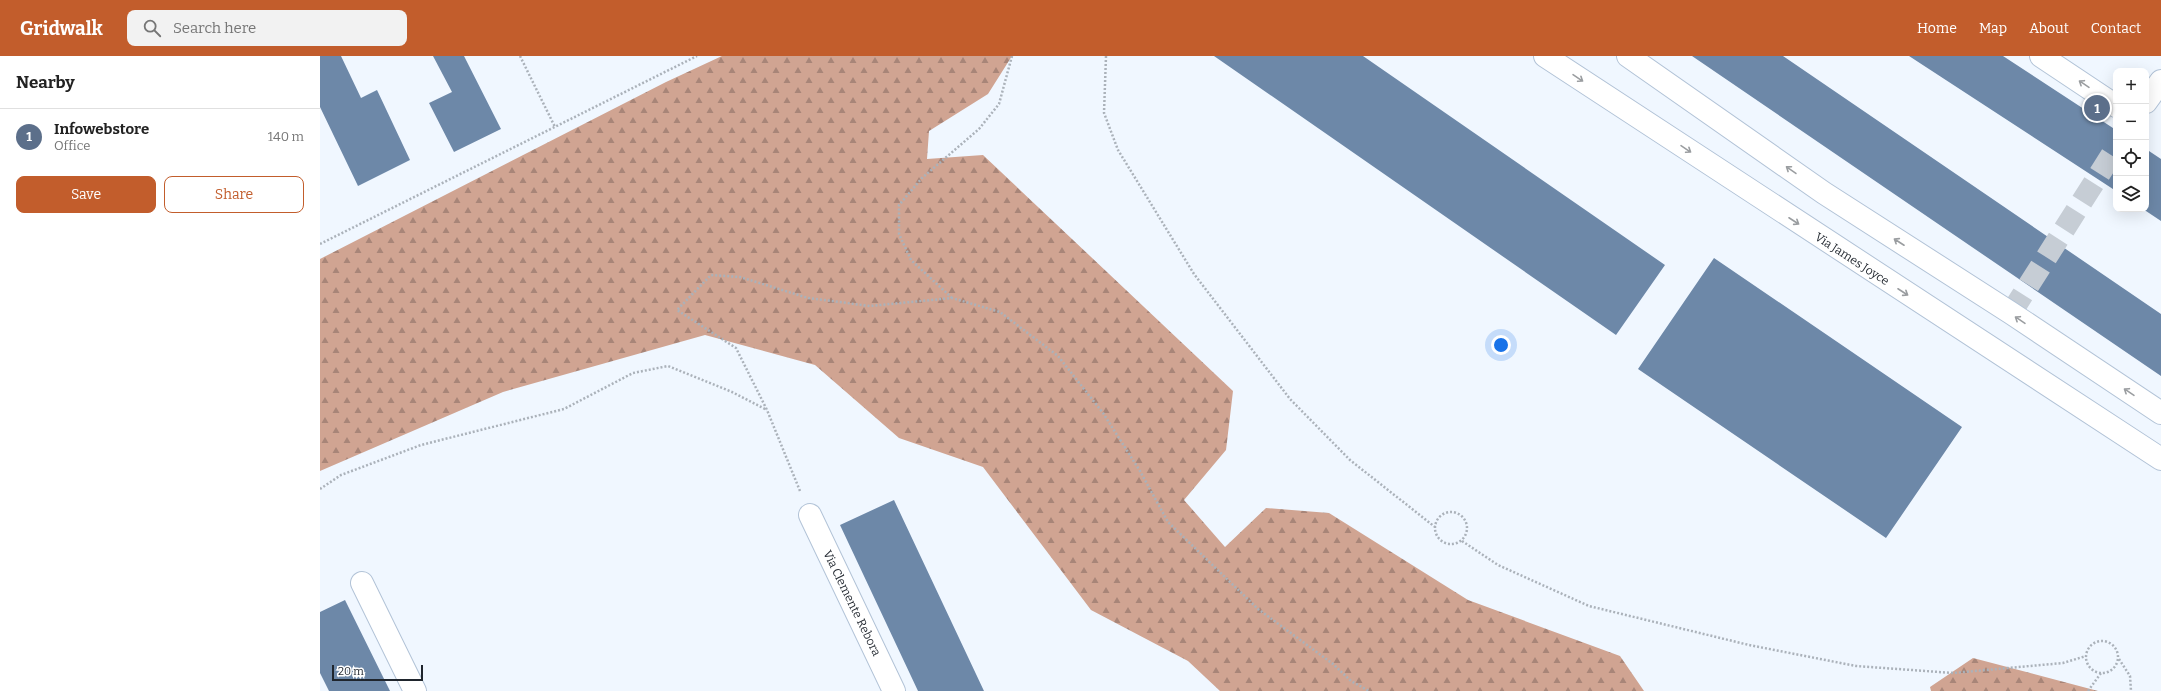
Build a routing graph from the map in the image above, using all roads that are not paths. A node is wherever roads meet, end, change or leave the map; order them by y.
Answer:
1 (1545, 56) edge
2 (1628, 56) edge
3 (2041, 56) edge
4 (2161, 81) edge
5 (2149, 98) edge
6 (2113, 104) edge
7 (2161, 414) edge
8 (2161, 459) edge
9 (810, 515) road end
10 (362, 583) dead end
11 (415, 691) edge
12 (894, 691) edge

1 -> 8 street, Via James Joyce
7 -> 2 street
6 -> 3 street
4 - 5 street
9 - 12 street, Via Clemente Rebora
10 - 11 street

